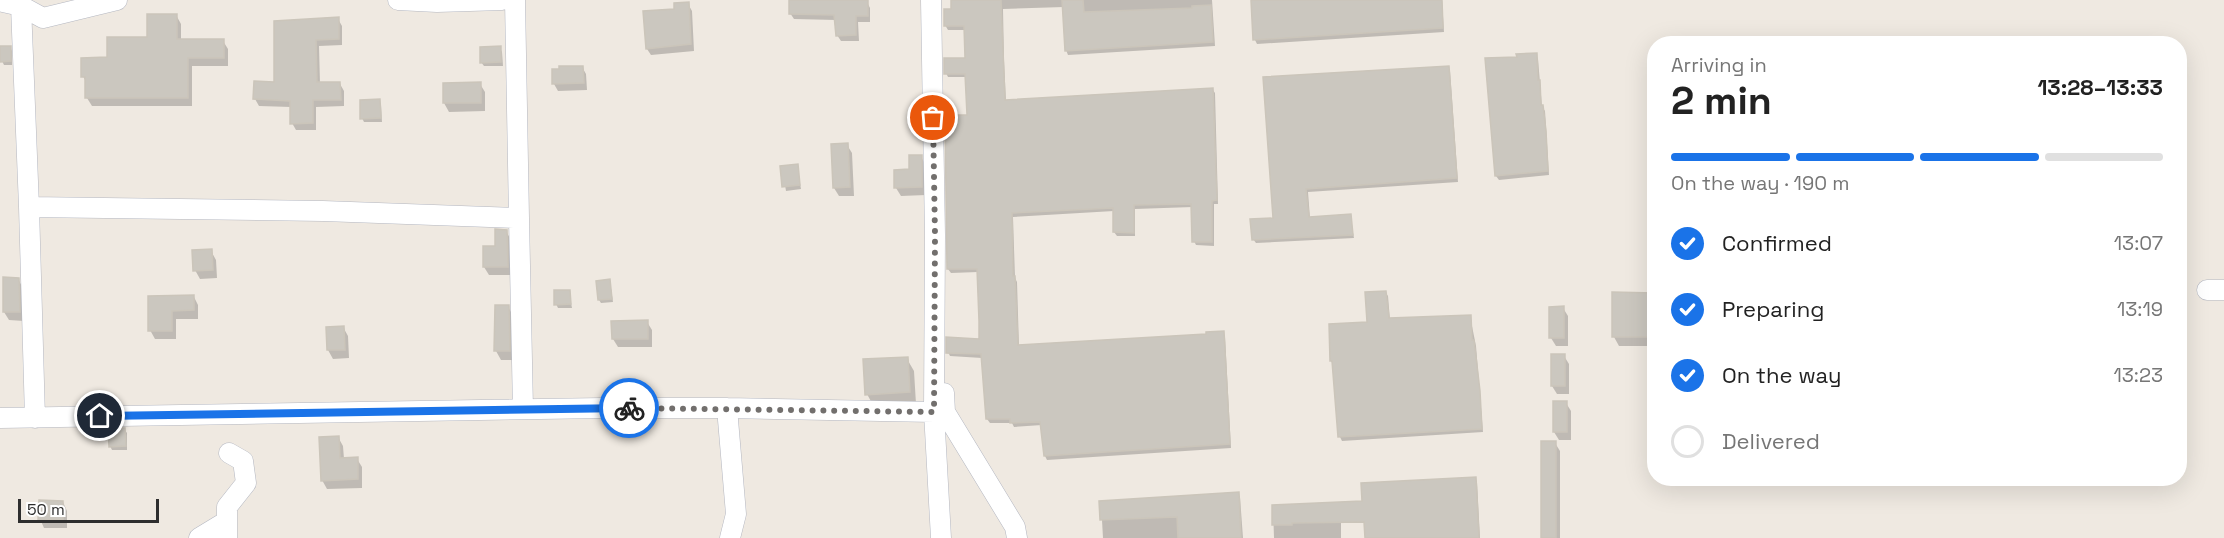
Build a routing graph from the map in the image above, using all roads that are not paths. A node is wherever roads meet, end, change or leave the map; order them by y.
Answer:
1 (117, 0) edge
2 (398, 0) edge
3 (502, 0) edge
4 (515, 0) edge
5 (931, 0) edge
6 (8, 3) edge
7 (29, 207) junction
8 (519, 218) junction
9 (935, 235) junction
10 (727, 408) junction
11 (523, 409) junction
12 (934, 412) junction
13 (0, 417) edge
14 (35, 418) junction
15 (229, 453) dead end
16 (226, 530) edge
17 (199, 538) edge
18 (730, 538) edge
19 (941, 538) edge
20 (1017, 538) edge

1 - 6 street
2 - 3 street
4 - 8 street
5 - 9 street
6 - 7 street
7 - 8 street
7 - 14 street
8 - 11 street
9 - 12 street
9 - 20 street
10 - 11 street
10 - 12 street
10 - 18 street
11 - 14 street
12 - 19 street
13 - 14 street
15 - 16 street
16 - 17 street

